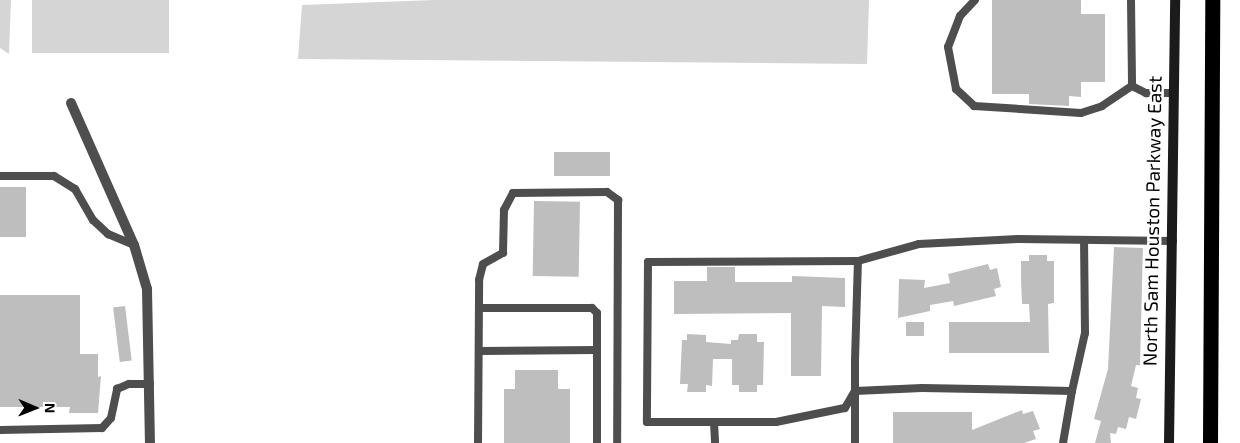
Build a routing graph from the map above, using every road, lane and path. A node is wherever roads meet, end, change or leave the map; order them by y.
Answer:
1 (975, 0) edge
2 (1131, 0) edge
3 (1175, 0) edge
4 (1206, 0) edge
5 (1212, 0) edge
6 (1132, 86) junction
7 (1173, 93) junction
8 (72, 103) dead end
9 (0, 176) edge
10 (1210, 216) junction
11 (1084, 240) junction
12 (1173, 241) junction
13 (134, 244) junction
14 (858, 261) junction
15 (479, 308) junction
16 (597, 350) junction
17 (479, 351) junction
18 (150, 384) junction
19 (855, 391) junction
20 (1072, 391) junction
21 (714, 422) junction
22 (0, 430) edge
23 (150, 443) edge
24 (478, 443) edge
25 (597, 443) edge
26 (617, 443) edge
27 (715, 443) edge
28 (855, 443) edge
29 (1063, 443) edge
30 (1169, 443) edge
31 (1210, 443) edge

1 - 6 lane
2 - 6 lane
3 - 7 main road, North Sam Houston Parkway East
4 - 10 highway
5 - 10 highway
6 - 7 lane
7 - 12 main road, North Sam Houston Parkway East
8 - 13 street
9 - 13 lane
10 - 31 highway
11 - 12 lane
11 - 14 lane
11 - 20 lane
12 - 30 main road, North Sam Houston Parkway East
13 - 18 street
14 - 19 lane
14 - 21 lane
15 - 16 lane
15 - 17 lane
15 - 26 lane
16 - 17 lane
16 - 25 lane
17 - 24 lane
18 - 22 lane
18 - 23 street
19 - 20 lane
19 - 21 lane
19 - 28 lane
20 - 29 lane
21 - 27 lane

